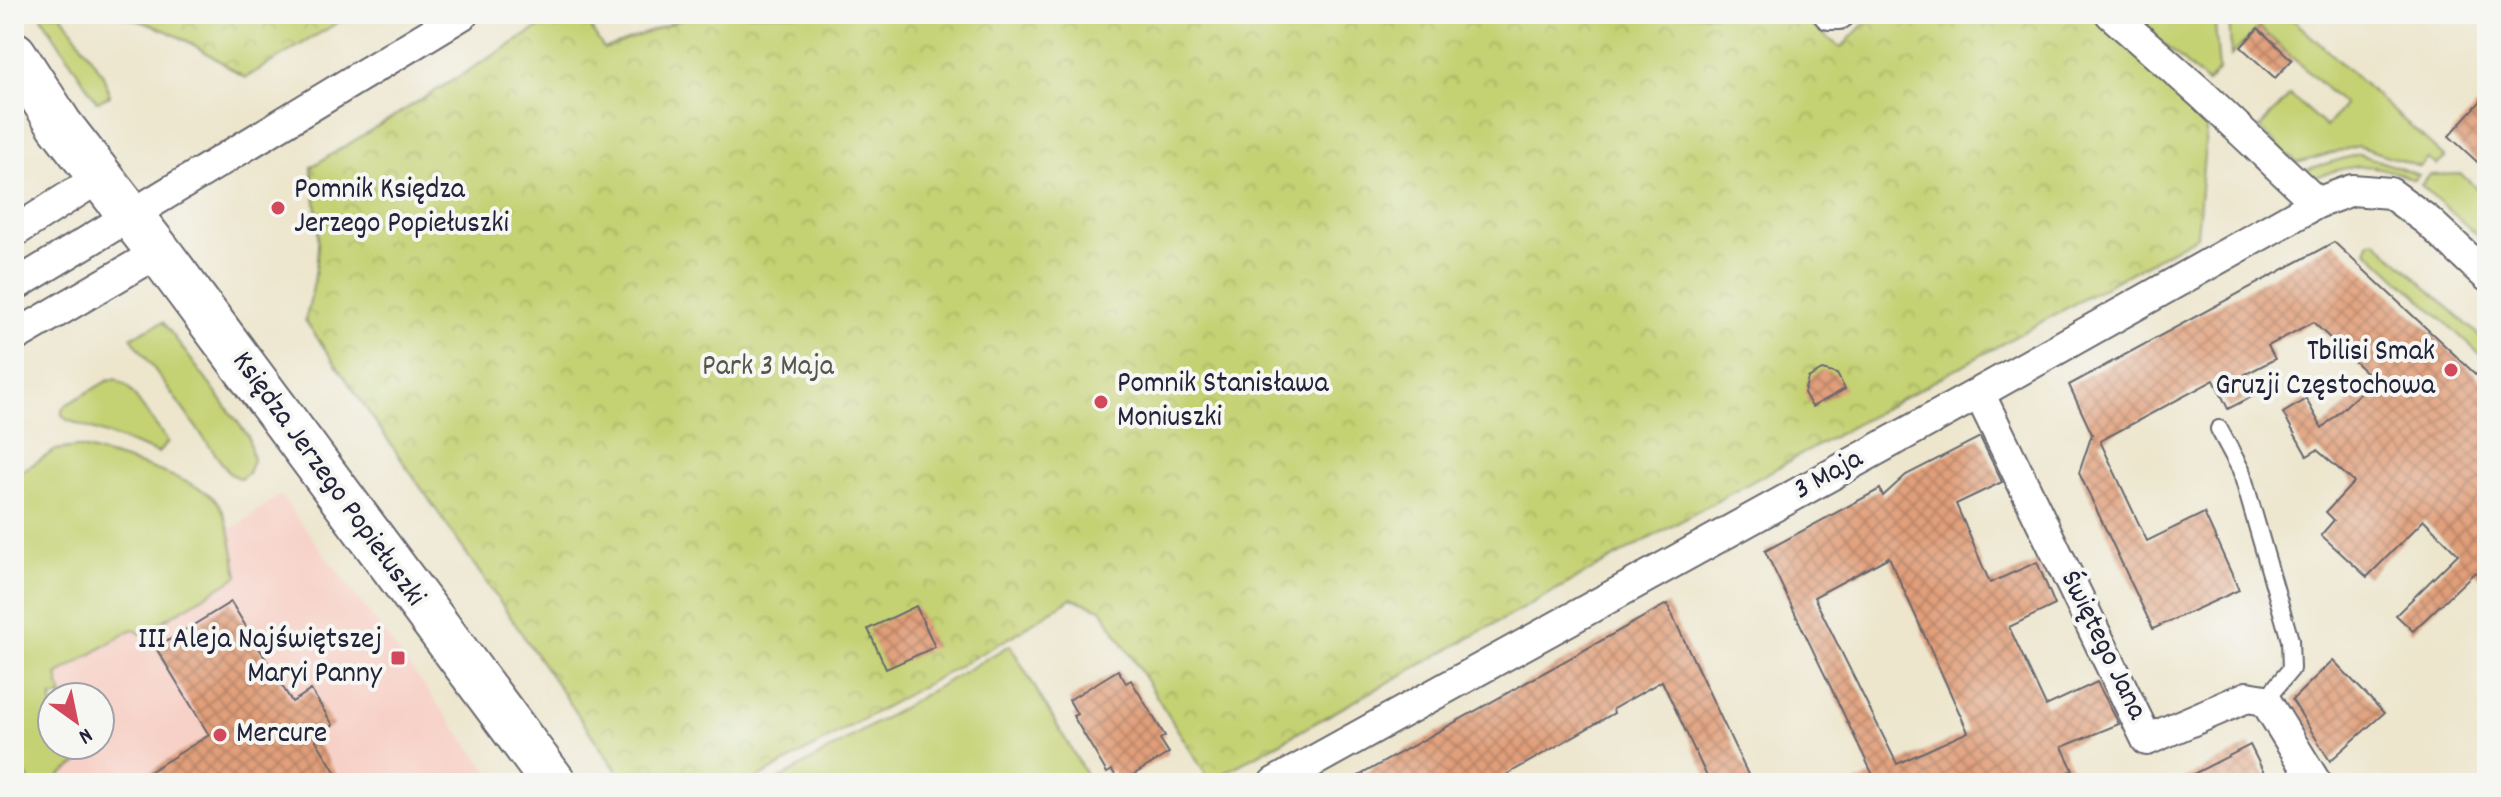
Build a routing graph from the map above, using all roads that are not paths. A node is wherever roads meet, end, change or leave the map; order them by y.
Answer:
1 (463, 14) edge
2 (1829, 14) edge
3 (1839, 14) edge
4 (2111, 14) edge
5 (14, 54) edge
6 (100, 177) junction
7 (2317, 203) junction
8 (131, 216) junction
9 (14, 232) edge
10 (159, 252) junction
11 (2487, 276) edge
12 (14, 286) edge
13 (14, 337) edge
14 (1979, 393) junction
15 (2219, 429) dead end
16 (2265, 700) junction
17 (552, 782) edge
18 (1274, 783) edge
19 (2316, 783) edge

1 - 8 street
2 - 3 street
4 - 7 street
5 - 6 main road, Księdza Jerzego Popiełuszki
6 - 8 main road, Księdza Jerzego Popiełuszki
6 - 9 street
7 - 11 street, 3 Maja
7 - 14 street, 3 Maja
8 - 10 main road, Księdza Jerzego Popiełuszki
8 - 12 street
10 - 13 street
10 - 17 main road, Księdza Jerzego Popiełuszki
14 - 16 street, Świętego Jana
14 - 18 street, 3 Maja
15 - 16 lane
16 - 19 street

